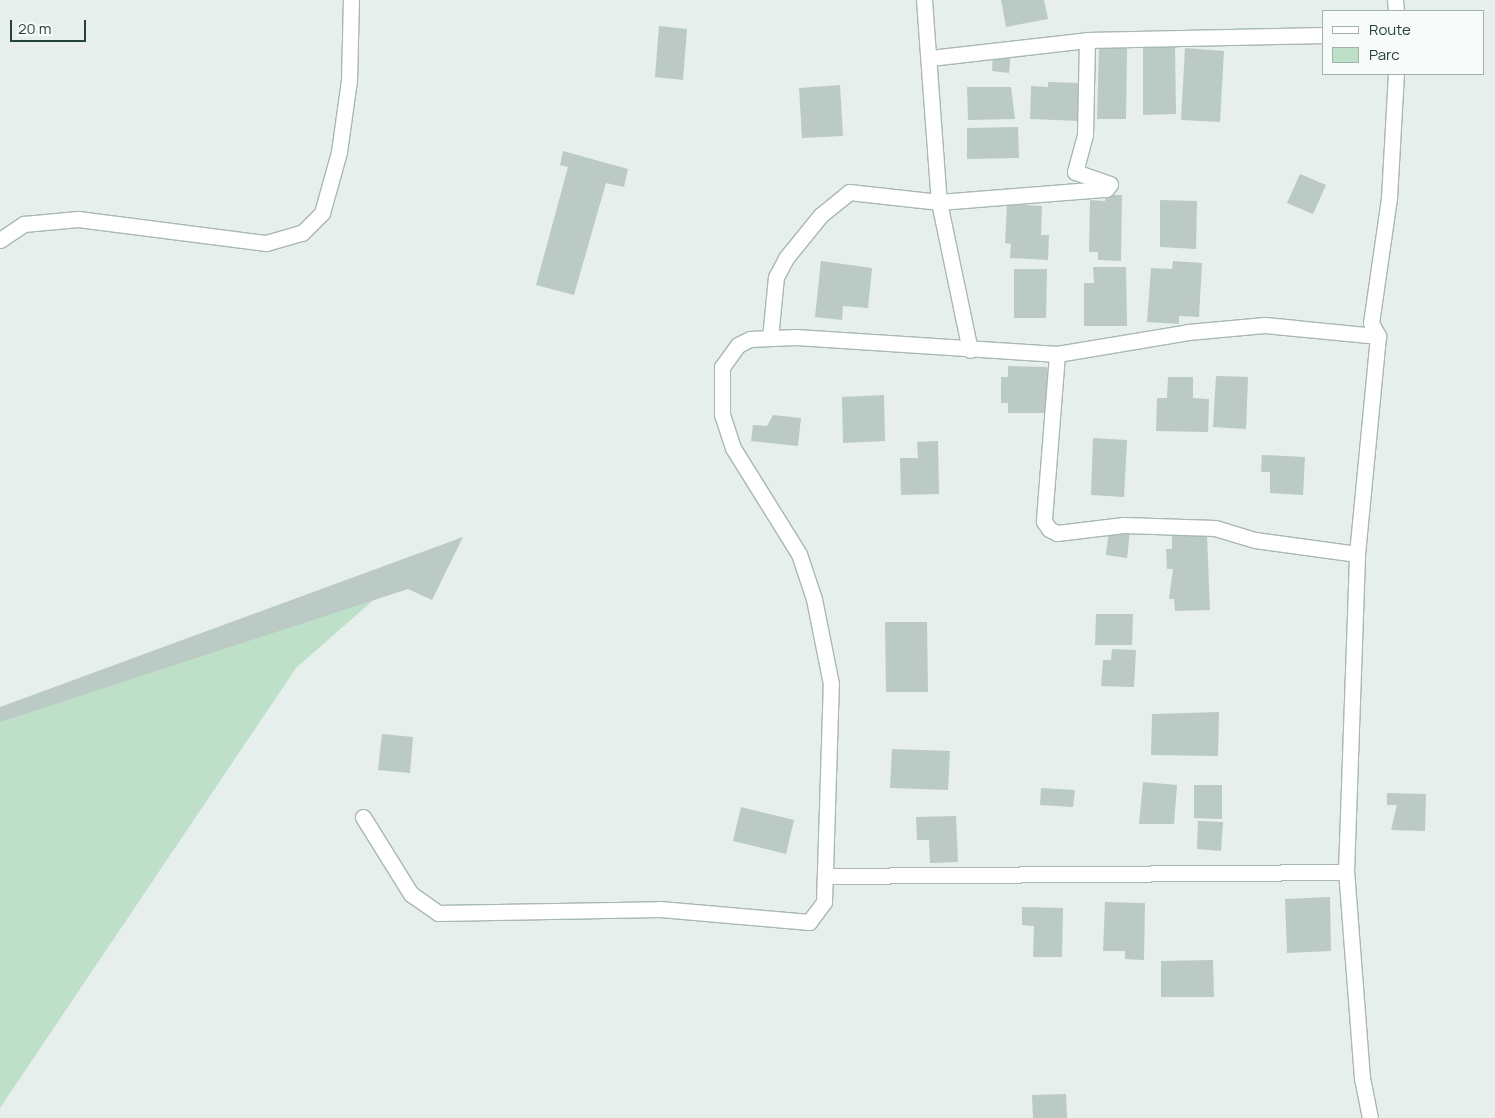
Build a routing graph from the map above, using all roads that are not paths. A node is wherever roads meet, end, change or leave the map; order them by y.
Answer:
1 (351, 0) edge
2 (924, 0) edge
3 (1322, 35) edge
4 (1087, 40) junction
5 (930, 58) junction
6 (1396, 75) edge
7 (939, 202) junction
8 (0, 240) edge
9 (1378, 336) junction
10 (770, 338) junction
11 (970, 350) junction
12 (1057, 354) junction
13 (1357, 554) junction
14 (363, 817) dead end
15 (1346, 872) junction
16 (826, 876) junction
17 (1370, 1118) edge

1 - 8 street
2 - 5 street
3 - 4 street
4 - 5 street
4 - 7 street
5 - 7 street
6 - 9 street
7 - 10 street
7 - 11 street
9 - 12 street
9 - 13 street
10 - 11 street
10 - 16 street
11 - 12 street
12 - 13 street
13 - 15 street
14 - 16 street
15 - 16 street
15 - 17 street

